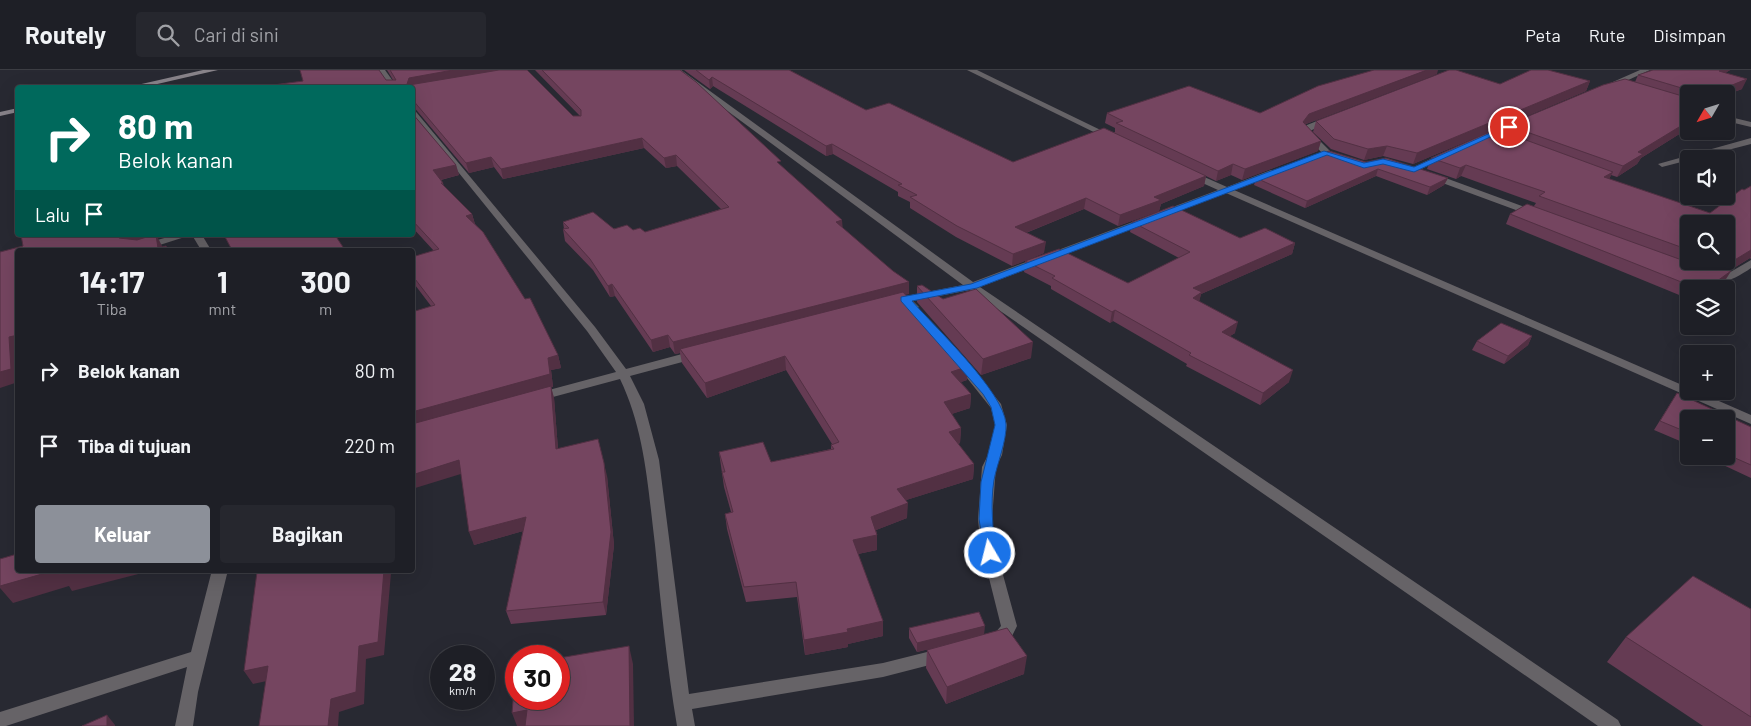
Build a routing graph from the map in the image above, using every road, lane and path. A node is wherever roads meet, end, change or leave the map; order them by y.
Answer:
1 (214, 70) edge
2 (381, 70) edge
3 (676, 70) edge
4 (971, 70) edge
5 (1646, 70) edge
6 (1616, 83) junction
7 (139, 85) edge
8 (393, 85) edge
9 (1625, 86) edge
10 (1598, 90) edge
11 (15, 111) edge
12 (415, 113) edge
13 (0, 114) edge
14 (1337, 117) edge
15 (1526, 120) edge
16 (1735, 121) edge
17 (1751, 125) edge
18 (1491, 134) junction
19 (1509, 141) edge
20 (1751, 141) edge
21 (1474, 142) edge
22 (1124, 143) edge
23 (1448, 154) edge
24 (1354, 162) edge
25 (1662, 164) dead end
26 (1178, 169) edge
27 (1280, 170) edge
28 (1223, 190) junction
29 (1544, 217) edge
30 (179, 237) edge
31 (198, 237) edge
32 (140, 248) edge
33 (205, 248) edge
34 (1751, 263) edge
35 (1702, 275) edge
36 (973, 286) junction
37 (922, 318) edge
38 (948, 347) edge
39 (708, 351) edge
40 (624, 373) junction
41 (529, 400) edge
42 (1751, 420) edge
43 (219, 573) edge
44 (984, 644) edge
45 (957, 652) edge
46 (198, 656) junction
47 (682, 703) junction
48 (0, 720) edge
49 (184, 726) edge
50 (686, 726) edge
51 (1612, 726) edge

1 - 7 main road
2 - 8 street
3 - 36 street
4 - 22 street
5 - 6 street
6 - 9 street
6 - 10 street
11 - 13 main road
12 - 40 street
14 - 24 street
15 - 18 street
16 - 17 street
18 - 19 street
18 - 21 street
20 - 25 street
23 - 29 street
26 - 28 street
27 - 28 street
28 - 36 street
28 - 42 street
30 - 32 street
31 - 33 street
34 - 35 street
36 - 37 street
36 - 51 street
38 - 44 street
39 - 40 street
40 - 41 street
40 - 47 street
43 - 46 street
45 - 47 street
46 - 48 street
46 - 49 street
47 - 50 street

